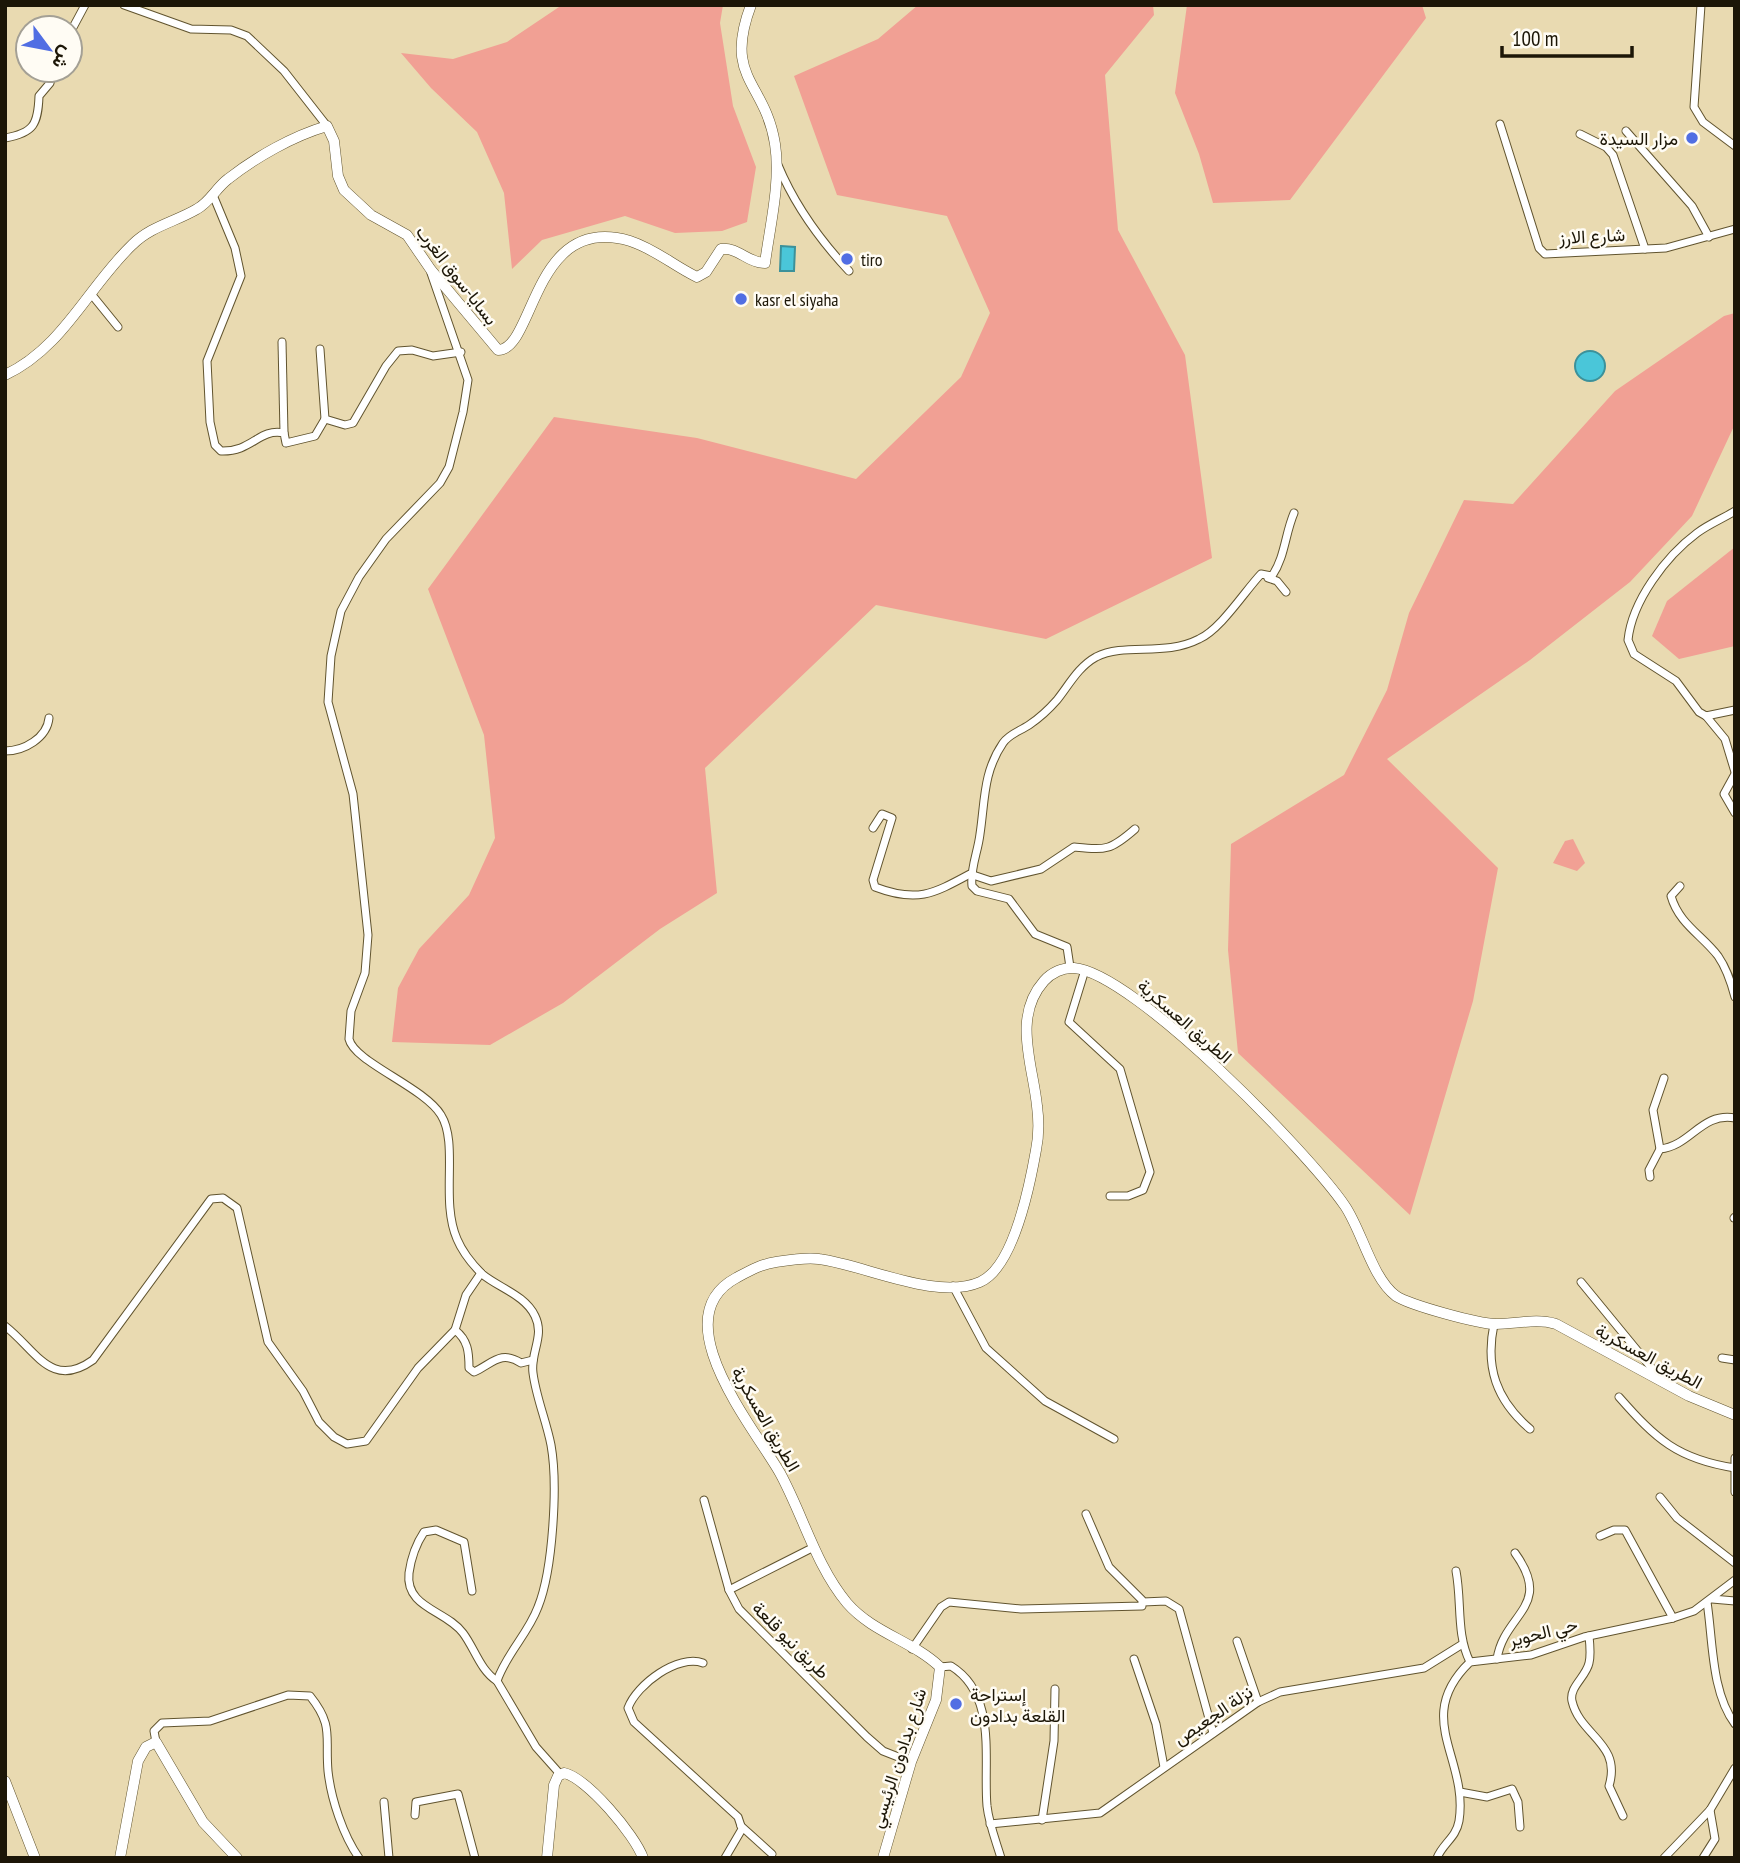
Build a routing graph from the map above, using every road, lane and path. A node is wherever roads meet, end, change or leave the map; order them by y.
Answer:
1 (124, 5) edge
2 (751, 5) edge
3 (1701, 5) edge
4 (49, 84) edge
5 (1500, 124) dead end
6 (327, 126) junction
7 (1626, 131) dead end
8 (1580, 134) dead end
9 (5, 138) edge
10 (1735, 146) edge
11 (777, 161) junction
12 (213, 195) junction
13 (1735, 229) edge
14 (1709, 237) junction
15 (1645, 249) junction
16 (431, 270) junction
17 (849, 271) dead end
18 (92, 295) junction
19 (118, 327) dead end
20 (282, 342) dead end
21 (320, 349) dead end
22 (461, 352) junction
23 (5, 375) edge
24 (325, 419) junction
25 (284, 433) junction
26 (1735, 511) edge
27 (1294, 513) dead end
28 (1261, 574) junction
29 (1286, 592) dead end
30 (1735, 710) edge
31 (1706, 716) junction
32 (49, 718) dead end
33 (5, 751) edge
34 (1735, 773) edge
35 (1735, 813) edge
36 (873, 828) dead end
37 (1135, 829) dead end
38 (971, 874) junction
39 (1680, 886) dead end
40 (1070, 967) junction
41 (1085, 970) junction
42 (1735, 996) edge
43 (1664, 1078) dead end
44 (1735, 1118) edge
45 (1660, 1149) junction
46 (1650, 1177) dead end
47 (1110, 1196) dead end
48 (481, 1273) junction
49 (1581, 1282) dead end
50 (953, 1286) junction
51 (1494, 1324) junction
52 (5, 1326) edge
53 (455, 1330) junction
54 (1723, 1358) dead end
55 (533, 1360) junction
56 (1735, 1360) edge
57 (1664, 1382) junction
58 (1619, 1397) dead end
59 (1735, 1415) edge
60 (1530, 1429) dead end
61 (1114, 1439) dead end
62 (1735, 1458) edge
63 (1734, 1468) edge
64 (1735, 1492) edge
65 (1660, 1497) dead end
66 (704, 1500) dead end
67 (1086, 1514) dead end
68 (1600, 1536) dead end
69 (814, 1548) junction
70 (1515, 1553) dead end
71 (1735, 1563) edge
72 (1456, 1571) dead end
73 (1735, 1580) edge
74 (729, 1590) junction
75 (472, 1591) dead end
76 (1709, 1601) junction
77 (1735, 1601) edge
78 (1143, 1602) junction
79 (1673, 1618) junction
80 (1590, 1636) junction
81 (1237, 1641) dead end
82 (1461, 1645) junction
83 (912, 1649) junction
84 (1135, 1659) dead end
85 (1497, 1659) junction
86 (1470, 1662) junction
87 (703, 1663) dead end
88 (940, 1667) junction
89 (497, 1681) junction
90 (1055, 1689) dead end
91 (1258, 1702) junction
92 (1735, 1724) edge
93 (1213, 1733) junction
94 (156, 1742) junction
95 (911, 1762) junction
96 (1164, 1767) junction
97 (1735, 1768) edge
98 (560, 1774) junction
99 (5, 1781) edge
100 (1460, 1792) junction
101 (384, 1802) dead end
102 (1710, 1810) junction
103 (415, 1815) dead end
104 (1623, 1816) dead end
105 (1042, 1820) junction
106 (990, 1824) junction
107 (741, 1826) junction
108 (1520, 1827) dead end
109 (772, 1854) dead end
110 (35, 1858) edge
111 (120, 1858) edge
112 (237, 1858) edge
113 (359, 1858) edge
114 (389, 1858) edge
115 (475, 1858) edge
116 (547, 1858) edge
117 (643, 1858) edge
118 (725, 1858) edge
119 (883, 1858) edge
120 (1001, 1858) edge
121 (1437, 1858) edge
122 (1664, 1858) edge
123 (1703, 1858) edge

1 - 6 street
2 - 11 main road, بسايا-سوق الغرب
3 - 10 street
4 - 9 street
5 - 15 street, شارع الارز
6 - 12 main road
6 - 16 main road, بسايا-سوق الغرب
7 - 14 street
8 - 15 street
11 - 16 main road, بسايا-سوق الغرب
11 - 17 street
12 - 18 main road
12 - 25 street
13 - 14 street, شارع الارز
14 - 15 street, شارع الارز
16 - 22 street
18 - 19 street
18 - 23 main road
20 - 25 street
21 - 24 street
22 - 24 street
22 - 48 street
24 - 25 street
26 - 31 street
27 - 28 street
28 - 29 street
28 - 38 street
30 - 31 street
31 - 34 street
32 - 33 street
34 - 35 street
36 - 38 street
37 - 38 street
38 - 40 street
39 - 42 street
40 - 41 main road, الطريق العسكرية
40 - 50 main road, الطريق العسكرية
41 - 47 street
41 - 51 main road, الطريق العسكرية
43 - 45 street
44 - 45 street
45 - 46 street
48 - 53 street
48 - 55 street
49 - 57 street
50 - 61 street
50 - 69 main road, الطريق العسكرية
51 - 57 main road, الطريق العسكرية
51 - 60 street
52 - 53 street
53 - 55 street
54 - 56 street
55 - 89 street
57 - 59 main road, الطريق العسكرية
58 - 63 street
62 - 63 street
63 - 64 street
65 - 71 street
66 - 74 street, طريق نيو قلعة
67 - 78 street
68 - 79 street
69 - 74 street
69 - 83 main road, الطريق العسكرية
70 - 85 street
72 - 82 street
73 - 76 street, حي الحوير
74 - 95 street, طريق نيو قلعة
75 - 89 street
76 - 77 street
76 - 79 street, حي الحوير
76 - 92 street
78 - 83 street
78 - 93 street
79 - 80 street, حي الحوير
80 - 85 street, حي الحوير
80 - 104 street
81 - 91 street
82 - 86 street
82 - 91 street, نزلة الجعيص
83 - 88 main road, الطريق العسكرية
84 - 96 street
85 - 86 street, حي الحوير
86 - 100 street
87 - 107 street
88 - 95 main road, شارع بدادون الرئيسي
88 - 106 street
89 - 98 street
90 - 105 street
91 - 93 street, نزلة الجعيص
93 - 96 street, نزلة الجعيص
94 - 111 main road
94 - 112 main road
94 - 113 street
95 - 119 main road, شارع بدادون الرئيسي
96 - 105 street, نزلة الجعيص
97 - 102 street
98 - 116 main road
98 - 117 main road
99 - 110 main road
100 - 108 street
100 - 121 street
101 - 114 street
102 - 122 street
102 - 123 street
103 - 115 street
105 - 106 street, نزلة الجعيص
106 - 120 street
107 - 109 street
107 - 118 street

